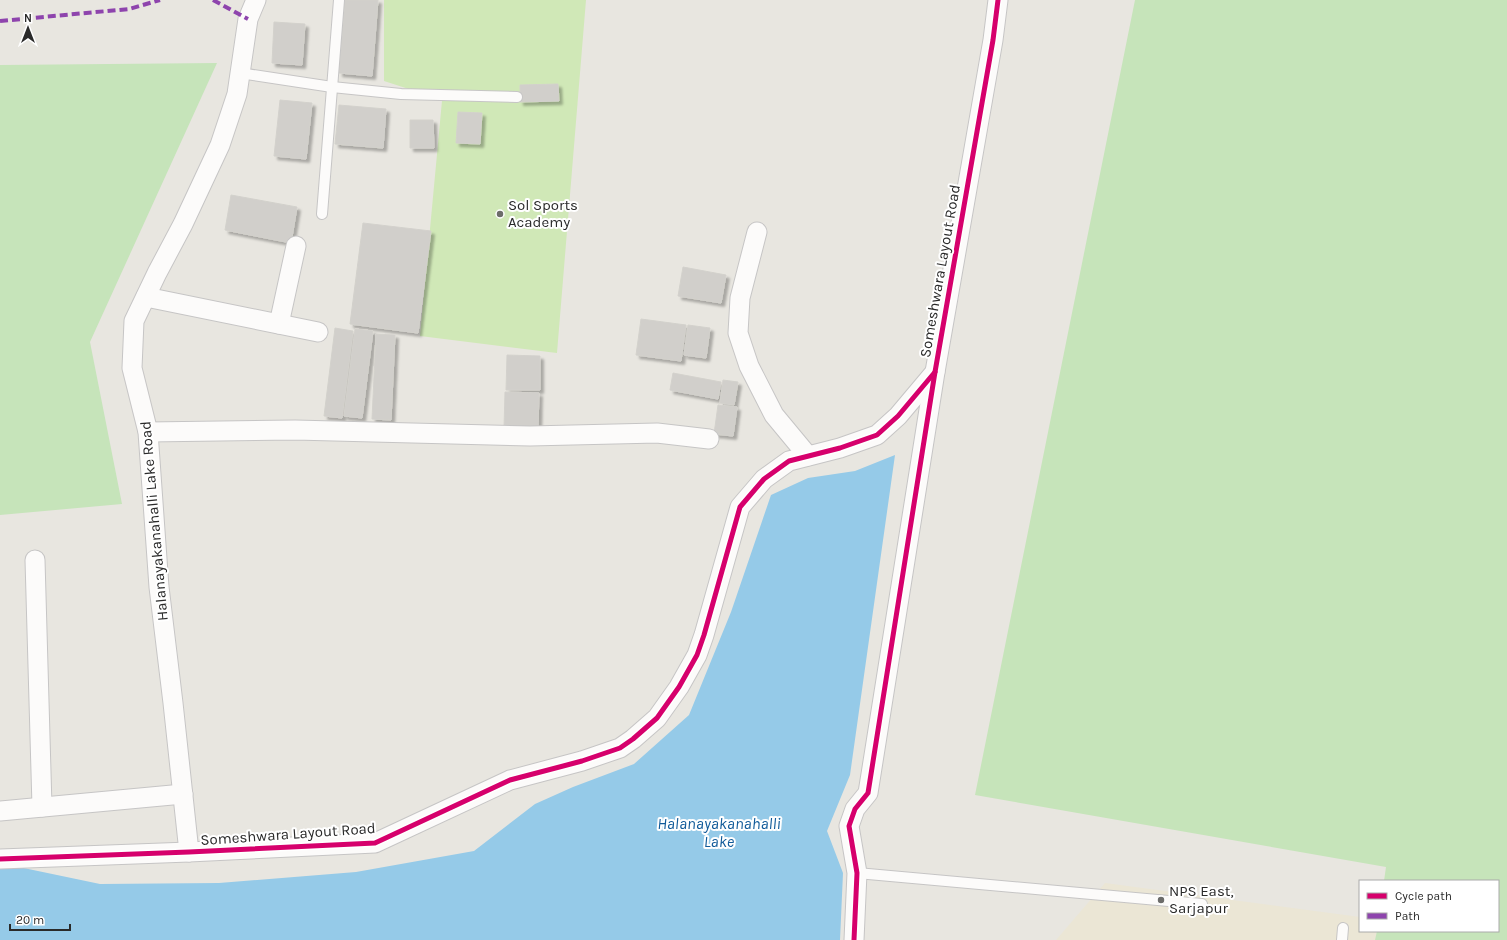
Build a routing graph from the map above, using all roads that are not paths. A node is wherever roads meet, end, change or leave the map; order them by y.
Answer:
1 (256, 0) edge
2 (339, 0) edge
3 (998, 0) edge
4 (240, 73) junction
5 (332, 87) junction
6 (517, 97) dead end
7 (322, 214) dead end
8 (757, 232) dead end
9 (296, 246) dead end
10 (146, 296) junction
11 (279, 324) junction
12 (318, 332) dead end
13 (935, 372) junction
14 (148, 432) junction
15 (709, 439) dead end
16 (808, 456) junction
17 (35, 560) dead end
18 (183, 794) junction
19 (42, 807) junction
20 (0, 811) edge
21 (189, 852) junction
22 (0, 858) edge
23 (857, 873) junction
24 (1202, 904) dead end
25 (1343, 928) dead end
26 (854, 940) edge
27 (1342, 940) edge

1 - 4 street, Halanayakanahalli Lake Road
2 - 5 lane
3 - 13 street, Someshwara Layout Road
4 - 5 lane
4 - 10 street, Halanayakanahalli Lake Road
5 - 6 lane
5 - 7 lane
8 - 16 street
9 - 11 street
10 - 11 street
10 - 14 street, Halanayakanahalli Lake Road
11 - 12 street
13 - 16 street, Someshwara Layout Road
13 - 23 street
14 - 15 street
14 - 18 street, Halanayakanahalli Lake Road
16 - 21 street, Someshwara Layout Road
17 - 19 street
18 - 19 street
18 - 21 street, Halanayakanahalli Lake Road
19 - 20 street
21 - 22 street, Someshwara Layout Road
23 - 24 lane
23 - 26 street
25 - 27 lane

